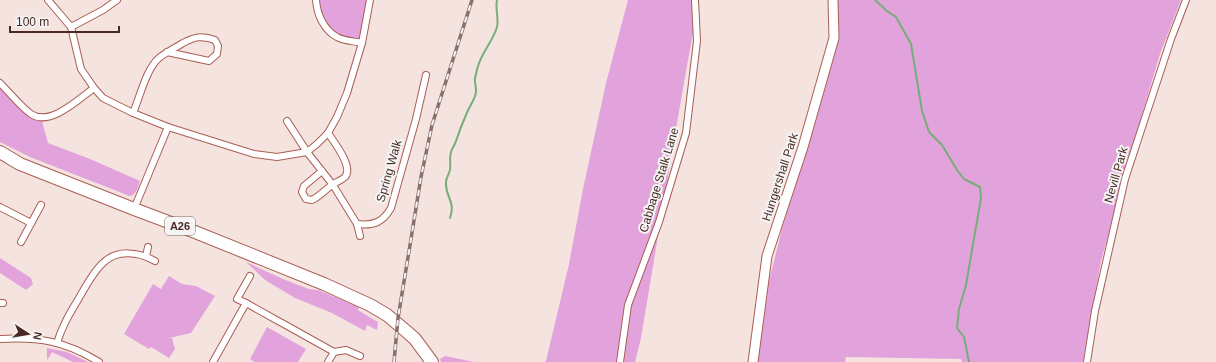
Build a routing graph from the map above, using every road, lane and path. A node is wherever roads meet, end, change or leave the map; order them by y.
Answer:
1 (48, 0) edge
2 (117, 0) edge
3 (316, 0) edge
4 (370, 0) edge
5 (695, 0) edge
6 (833, 0) edge
7 (1186, 0) edge
8 (71, 27) junction
9 (362, 43) junction
10 (167, 52) junction
11 (426, 75) dead end
12 (0, 83) edge
13 (94, 88) junction
14 (133, 113) junction
15 (408, 116) dead end
16 (416, 119) junction
17 (287, 121) dead end
18 (168, 127) junction
19 (328, 132) junction
20 (0, 152) edge
21 (307, 152) junction
22 (322, 171) junction
23 (332, 185) junction
24 (41, 206) dead end
25 (0, 208) edge
26 (134, 209) junction
27 (31, 223) junction
28 (358, 224) junction
29 (360, 236) dead end
30 (22, 242) dead end
31 (148, 247) dead end
32 (146, 256) junction
33 (155, 261) dead end
34 (250, 276) dead end
35 (246, 303) junction
36 (0, 339) edge
37 (58, 342) junction
38 (334, 352) junction
39 (360, 356) dead end
40 (99, 362) edge
41 (213, 362) edge
42 (328, 362) edge
43 (432, 362) edge
44 (620, 362) edge
45 (752, 362) edge
46 (1087, 362) edge

1 - 8 street
2 - 8 street
3 - 9 street
4 - 9 street
5 - 44 street, Cabbage Stalk Lane
6 - 45 street, Hungershall Park
7 - 46 street, Nevill Park
8 - 13 street
9 - 19 street
10 - 10 street
10 - 14 street
11 - 16 street, Spring Walk
12 - 13 street
13 - 14 street
14 - 18 street
15 - 16 street
16 - 28 street, Spring Walk
17 - 21 street
18 - 21 street
18 - 26 street
19 - 21 street
19 - 23 street
20 - 26 highway, A26
21 - 22 street
22 - 23 street
22 - 23 street
23 - 28 street
24 - 27 street
25 - 27 street
26 - 43 highway, A26
27 - 30 street
28 - 29 street
31 - 32 street
32 - 33 street
32 - 37 street
34 - 35 street
35 - 38 street
35 - 41 street
36 - 37 street
37 - 40 street
38 - 39 street
38 - 42 street

